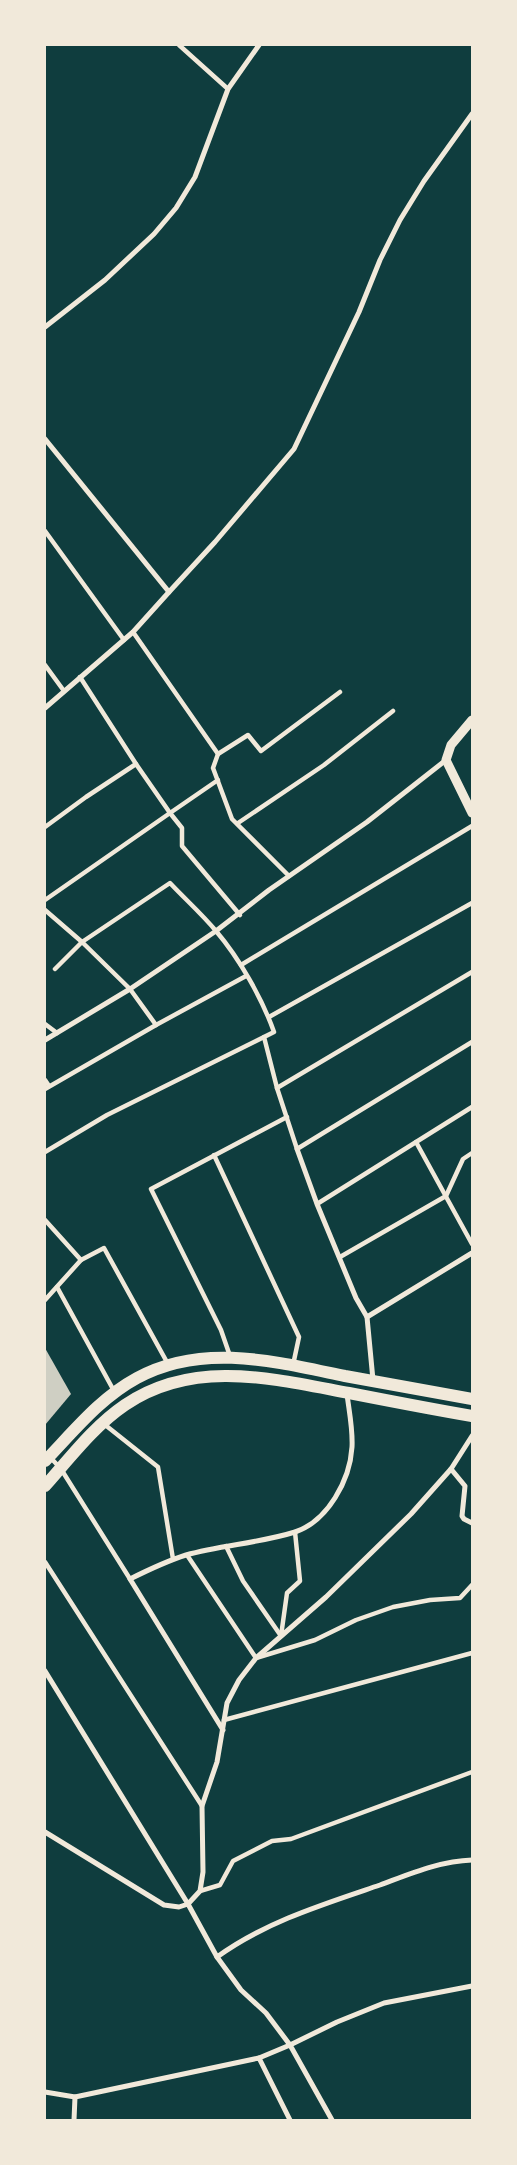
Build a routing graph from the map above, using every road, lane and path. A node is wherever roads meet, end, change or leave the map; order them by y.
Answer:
1 (179, 45) edge
2 (259, 45) edge
3 (228, 89) junction
4 (472, 114) edge
5 (45, 327) edge
6 (45, 439) edge
7 (45, 531) edge
8 (169, 592) junction
9 (133, 632) junction
10 (124, 640) junction
11 (45, 665) edge
12 (80, 677) junction
13 (64, 691) junction
14 (340, 692) dead end
15 (45, 708) edge
16 (393, 711) dead end
17 (472, 720) edge
18 (218, 754) junction
19 (446, 760) junction
20 (136, 764) junction
21 (218, 780) junction
22 (170, 813) junction
23 (472, 813) edge
24 (238, 823) junction
25 (472, 826) edge
26 (45, 827) edge
27 (289, 876) junction
28 (45, 900) edge
29 (472, 903) edge
30 (45, 910) edge
31 (240, 915) junction
32 (216, 931) junction
33 (82, 942) junction
34 (241, 965) junction
35 (55, 969) dead end
36 (472, 972) edge
37 (246, 976) junction
38 (130, 989) junction
39 (269, 1017) junction
40 (45, 1024) edge
41 (156, 1024) junction
42 (57, 1033) junction
43 (264, 1037) junction
44 (45, 1040) edge
45 (472, 1042) edge
46 (45, 1080) edge
47 (47, 1087) edge
48 (277, 1088) junction
49 (472, 1107) edge
50 (287, 1117) junction
51 (416, 1142) junction
52 (297, 1149) junction
53 (45, 1152) edge
54 (472, 1153) edge
55 (214, 1156) junction
56 (446, 1196) junction
57 (316, 1204) junction
58 (45, 1220) edge
59 (472, 1244) edge
60 (472, 1253) edge
61 (340, 1257) junction
62 (81, 1260) junction
63 (57, 1287) junction
64 (45, 1300) edge
65 (367, 1317) junction
66 (230, 1358) junction
67 (293, 1365) junction
68 (169, 1366) junction
69 (373, 1381) junction
70 (115, 1392) junction
71 (347, 1393) junction
72 (472, 1399) edge
73 (472, 1416) edge
74 (103, 1423) junction
75 (472, 1436) edge
76 (46, 1457) edge
77 (61, 1469) junction
78 (451, 1469) junction
79 (45, 1486) edge
80 (472, 1523) edge
81 (295, 1532) junction
82 (226, 1546) junction
83 (187, 1555) junction
84 (173, 1560) junction
85 (45, 1562) edge
86 (130, 1579) junction
87 (472, 1585) edge
88 (281, 1636) junction
89 (472, 1653) edge
90 (256, 1658) junction
91 (45, 1671) edge
92 (224, 1720) junction
93 (223, 1730) junction
94 (472, 1772) edge
95 (202, 1806) junction
96 (45, 1832) edge
97 (472, 1860) edge
98 (200, 1891) junction
99 (188, 1904) junction
100 (217, 1957) junction
101 (472, 1986) edge
102 (290, 2044) junction
103 (259, 2058) junction
104 (45, 2092) edge
105 (75, 2097) junction
106 (74, 2120) edge
107 (290, 2120) edge
108 (332, 2120) edge

1 - 3 street
2 - 3 street
3 - 5 street
4 - 8 street
6 - 8 street
7 - 10 street
8 - 9 street
9 - 10 street
9 - 18 street
10 - 12 street
11 - 13 street
12 - 13 street
12 - 20 street
13 - 15 street
14 - 18 street
16 - 24 street
17 - 19 street
18 - 21 street
19 - 23 street
19 - 27 street
20 - 22 street
20 - 26 street
21 - 22 street
21 - 24 street
22 - 28 street
22 - 31 street
24 - 27 street
25 - 34 street
27 - 31 street
29 - 39 street
30 - 33 street
31 - 32 street
32 - 33 street
32 - 34 street
32 - 38 street
33 - 35 street
33 - 38 street
34 - 37 street
36 - 48 street
37 - 39 street
37 - 41 street
38 - 41 street
38 - 42 street
39 - 43 street
40 - 42 street
41 - 47 street
42 - 44 street
43 - 48 street
43 - 53 street
45 - 52 street
46 - 47 street
48 - 50 street
49 - 51 street
50 - 52 street
50 - 55 street
51 - 56 street
51 - 57 street
52 - 57 street
54 - 56 street
55 - 66 street
55 - 67 street
56 - 59 street
56 - 61 street
57 - 61 street
58 - 62 street
60 - 65 street
61 - 65 street
62 - 63 street
62 - 68 street
63 - 64 street
63 - 70 street
65 - 69 street
66 - 67 main road
66 - 68 main road
67 - 69 main road
68 - 70 main road
69 - 72 main road
70 - 76 main road
71 - 73 main road
71 - 74 main road
71 - 81 street
74 - 77 main road
74 - 84 street
75 - 78 street
76 - 77 street
77 - 79 main road
77 - 86 street
78 - 80 street
78 - 88 street
81 - 82 street
81 - 88 street
82 - 83 street
82 - 88 street
83 - 84 street
83 - 90 street
84 - 86 street
85 - 95 street
86 - 93 street
87 - 90 street
88 - 90 street
89 - 92 street
90 - 92 street
91 - 99 street
92 - 93 street
93 - 95 street
94 - 98 street
95 - 98 street
96 - 99 street
97 - 100 street
98 - 99 street
99 - 100 street
100 - 102 street
101 - 102 street
102 - 103 street
102 - 108 street
103 - 105 street
103 - 107 street
104 - 105 street
105 - 106 street

